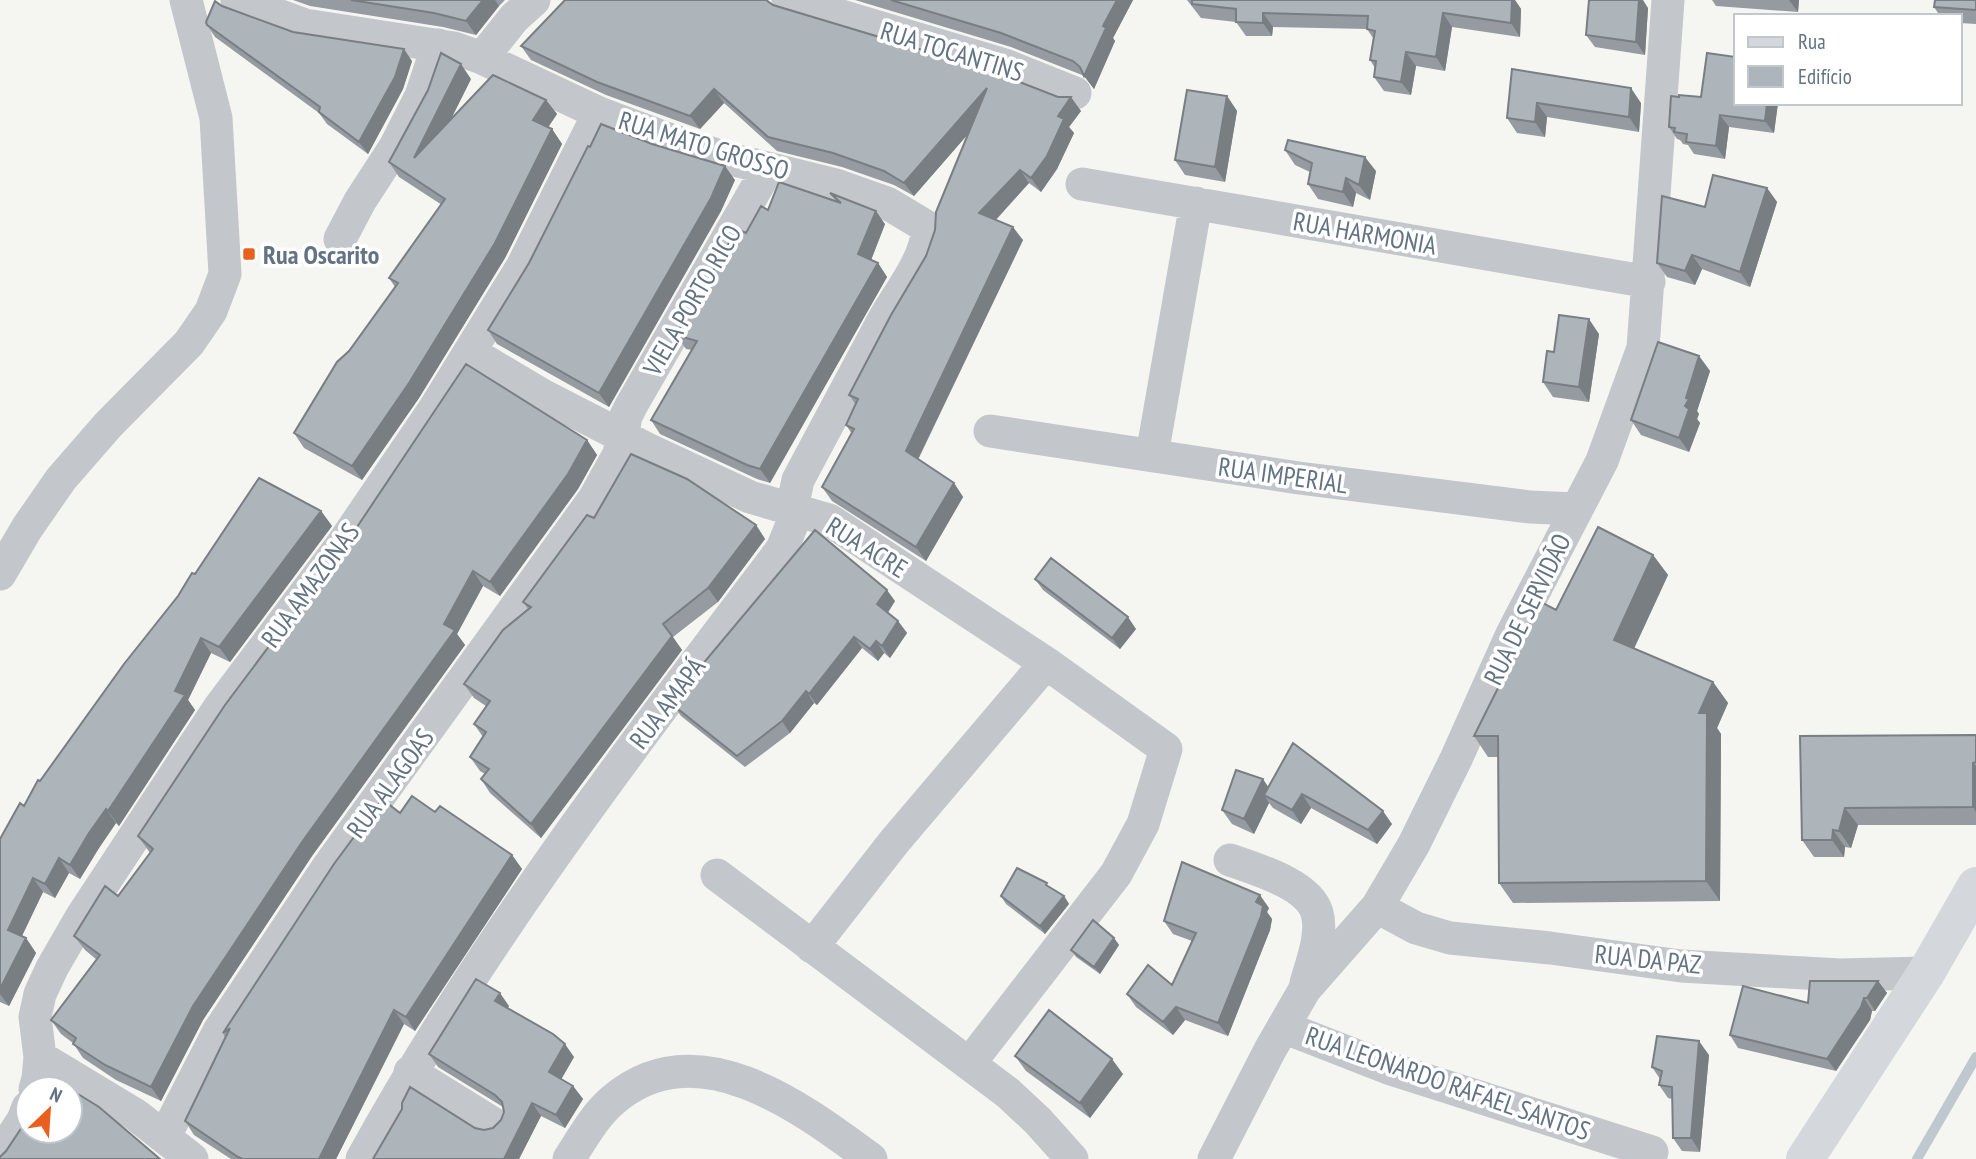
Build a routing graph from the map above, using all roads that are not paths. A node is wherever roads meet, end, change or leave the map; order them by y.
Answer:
1 (186, 0) edge
2 (237, 0) edge
3 (534, 0) edge
4 (788, 0) edge
5 (1668, 0) edge
6 (313, 13) edge
7 (438, 45) junction
8 (482, 58) junction
9 (1075, 93) dead end
10 (599, 113) junction
11 (768, 168) junction
12 (1082, 184) dead end
13 (1196, 203) junction
14 (927, 228) joint
15 (340, 239) dead end
16 (1649, 282) junction
17 (470, 352) junction
18 (990, 431) dead end
19 (624, 435) junction
20 (1152, 455) junction
21 (792, 508) junction
22 (1577, 509) junction
23 (0, 574) edge
24 (1046, 663) junction
25 (1230, 860) dead end
26 (717, 875) dead end
27 (1976, 886) edge
28 (1377, 907) junction
29 (812, 947) junction
30 (1926, 972) junction
31 (1305, 989) junction
32 (1283, 1027) junction
33 (969, 1064) junction
34 (410, 1072) junction
35 (37, 1073) edge
36 (494, 1124) edge
37 (14, 1134) edge
38 (165, 1136) junction
39 (1652, 1152) dead end
40 (0, 1155) edge
41 (192, 1159) edge
42 (362, 1159) edge
43 (569, 1159) edge
44 (871, 1159) edge
45 (1072, 1159) edge
46 (1214, 1159) edge
47 (1805, 1159) edge

1 - 23 street
2 - 6 street, RUA MATO GROSSO
3 - 8 street
4 - 9 street, RUA TOCANTINS
5 - 16 street, RUA DE SERVIDÃO
6 - 7 street, RUA MATO GROSSO
7 - 8 street, RUA MATO GROSSO
7 - 15 street
8 - 10 street, RUA MATO GROSSO
10 - 11 street, RUA MATO GROSSO
10 - 17 street, RUA AMAZONAS
11 - 14 street, RUA MATO GROSSO
11 - 19 street, VIELA PORTO RICO
12 - 13 street, RUA HARMONIA
13 - 16 street, RUA HARMONIA
13 - 20 street
14 - 21 street, RUA AMAPÁ
16 - 22 street, RUA DE SERVIDÃO
17 - 19 street, RUA ACRE
17 - 35 street, RUA AMAZONAS
18 - 20 street, RUA IMPERIAL
19 - 21 street, RUA ACRE
19 - 38 street, RUA ALAGOAS
20 - 22 street, RUA IMPERIAL
21 - 24 street, RUA ACRE
21 - 34 street, RUA AMAPÁ
22 - 28 street, RUA DE SERVIDÃO
24 - 29 street
24 - 33 street, RUA ACRE
25 - 31 street
26 - 29 street
27 - 30 main road
28 - 30 street, RUA DA PAZ
28 - 31 street, RUA DE SERVIDÃO
29 - 33 street
30 - 47 main road
31 - 32 street, RUA DE SERVIDÃO
32 - 39 street, RUA LEONARDO RAFAEL SANTOS
32 - 46 street, RUA DE SERVIDÃO
33 - 45 street
34 - 36 street
34 - 42 street, RUA AMAPÁ
35 - 38 street
37 - 40 street
38 - 41 street
43 - 44 street

